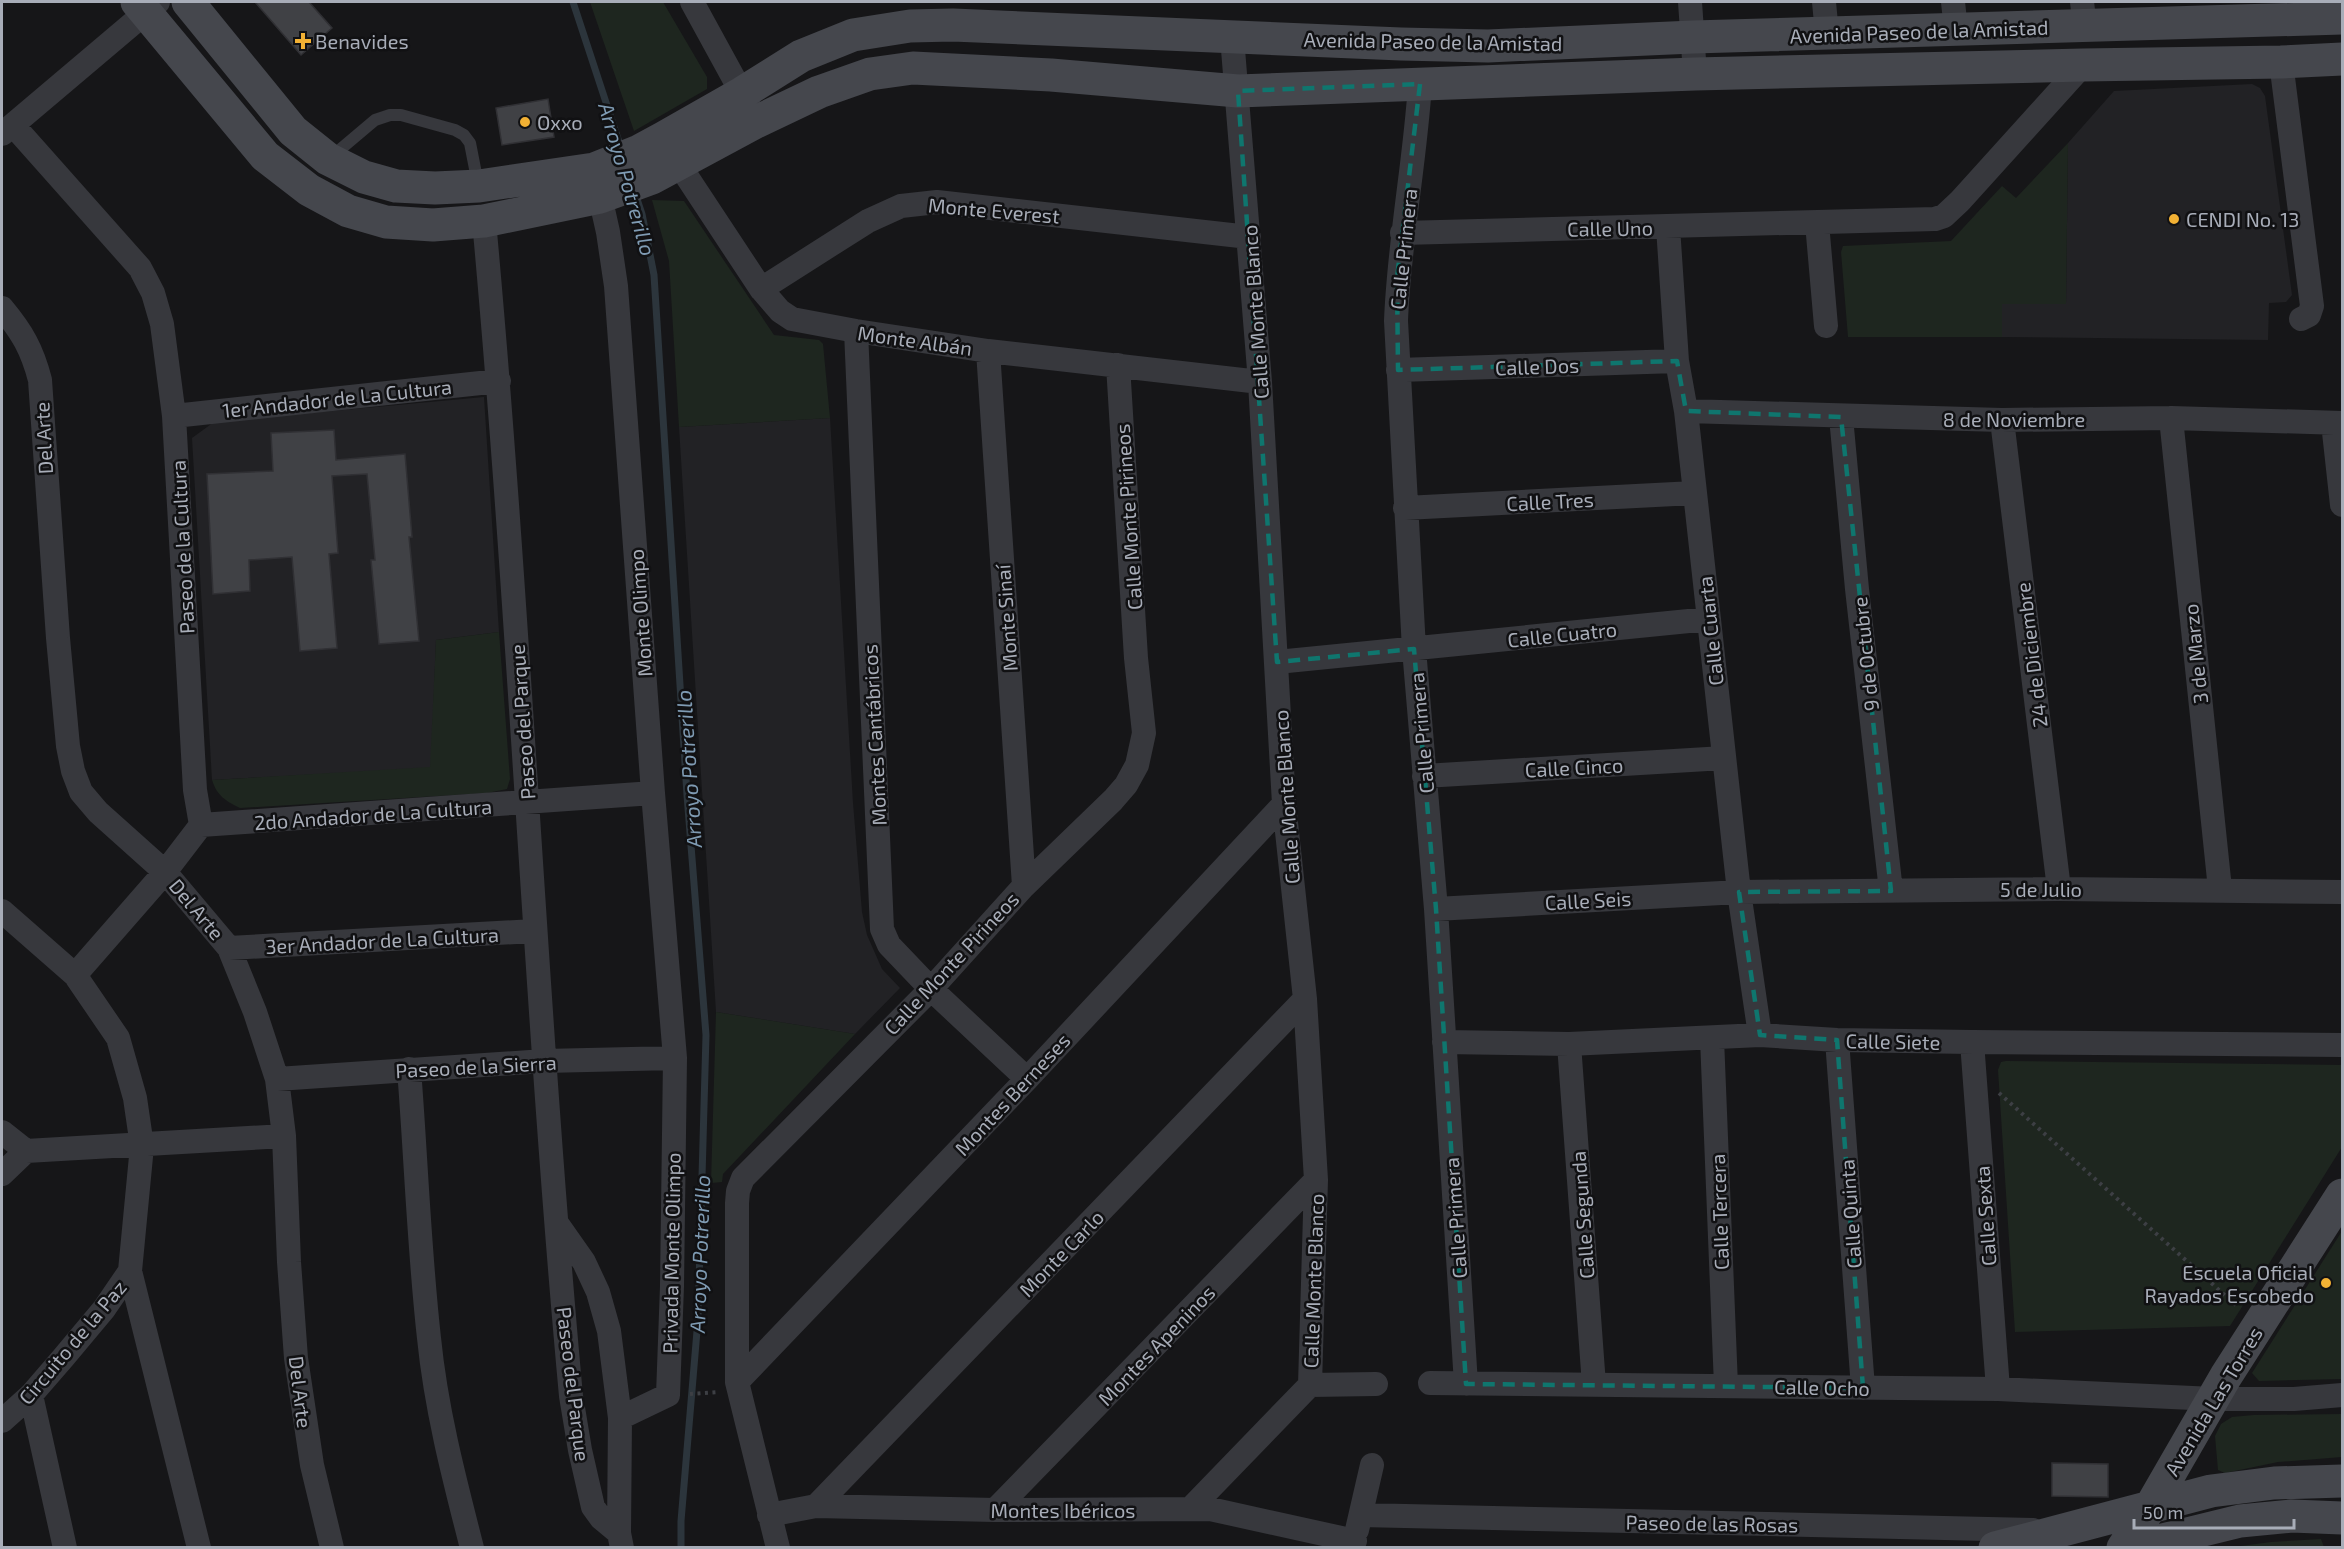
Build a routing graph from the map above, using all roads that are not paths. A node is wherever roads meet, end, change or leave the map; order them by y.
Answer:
1 (188, 2) edge
2 (692, 2) edge
3 (1690, 2) edge
4 (1824, 2) edge
5 (2341, 2) edge
6 (147, 5) edge
7 (2216, 12) edge
8 (2343, 13) edge
9 (2083, 14) edge
10 (1954, 16) edge
11 (2343, 18) edge
12 (1827, 34) junction
13 (1232, 37) junction
14 (1694, 37) junction
15 (2343, 59) edge
16 (2281, 63) junction
17 (2083, 65) junction
18 (1695, 74) junction
19 (1420, 84) junction
20 (1238, 91) junction
21 (749, 107) junction
22 (8, 130) edge
23 (328, 159) junction
24 (632, 169) junction
25 (478, 186) junction
26 (484, 221) junction
27 (1817, 224) junction
28 (1668, 227) junction
29 (1402, 233) junction
30 (1249, 237) junction
31 (761, 289) junction
32 (2, 308) edge
33 (2301, 318) dead end
34 (1826, 326) dead end
35 (856, 332) junction
36 (988, 351) junction
37 (1677, 361) junction
38 (1118, 365) junction
39 (1398, 370) junction
40 (499, 381) junction
41 (1260, 382) junction
42 (1686, 411) junction
43 (174, 416) junction
44 (1841, 417) junction
45 (2171, 418) junction
46 (2002, 420) junction
47 (2338, 423) edge
48 (1694, 493) junction
49 (2343, 505) edge
50 (1405, 508) junction
51 (1709, 619) junction
52 (1414, 649) junction
53 (1277, 662) junction
54 (1724, 758) junction
55 (1424, 776) junction
56 (653, 793) junction
57 (528, 803) junction
58 (1284, 804) junction
59 (201, 825) junction
60 (165, 872) junction
61 (1024, 886) junction
62 (2060, 889) junction
63 (2220, 889) junction
64 (1891, 891) junction
65 (1739, 892) junction
66 (2343, 892) edge
67 (1436, 909) junction
68 (2, 911) edge
69 (534, 931) junction
70 (229, 948) junction
71 (75, 975) junction
72 (931, 989) junction
73 (1305, 999) junction
74 (1760, 1035) junction
75 (1712, 1038) junction
76 (1837, 1040) junction
77 (1444, 1042) junction
78 (1972, 1042) junction
79 (1569, 1044) junction
80 (2343, 1045) edge
81 (675, 1058) junction
82 (544, 1061) junction
83 (409, 1069) junction
84 (277, 1079) junction
85 (1027, 1079) junction
86 (2, 1132) edge
87 (284, 1137) junction
88 (142, 1146) junction
89 (26, 1151) junction
90 (2, 1174) edge
91 (1316, 1180) junction
92 (2343, 1195) edge
93 (557, 1223) junction
94 (130, 1271) junction
95 (1430, 1383) dead end
96 (1376, 1384) dead end
97 (1466, 1384) junction
98 (1310, 1385) junction
99 (1594, 1385) junction
100 (1726, 1386) junction
101 (730, 1387) junction
102 (1863, 1388) junction
103 (1998, 1389) junction
104 (31, 1395) junction
105 (2343, 1395) edge
106 (2214, 1399) junction
107 (620, 1418) junction
108 (2, 1421) edge
109 (1372, 1465) dead end
110 (2343, 1481) edge
111 (816, 1506) junction
112 (2151, 1506) junction
113 (1190, 1509) junction
114 (995, 1510) junction
115 (769, 1515) junction
116 (1361, 1515) junction
117 (2343, 1518) edge
118 (2062, 1530) junction
119 (621, 1540) edge
120 (1354, 1544) edge
121 (65, 1548) edge
122 (199, 1548) edge
123 (332, 1548) edge
124 (472, 1548) edge
125 (778, 1548) edge
126 (1995, 1548) edge
127 (2123, 1548) edge
128 (2130, 1548) edge

1 - 23 street
2 - 21 street
3 - 14 street
4 - 12 street
5 - 8 street
6 - 22 street
6 - 26 street
7 - 9 street, Avenida Paseo de la Amistad
7 - 11 street, Avenida Paseo de la Amistad
9 - 10 street, Avenida Paseo de la Amistad
10 - 12 street, Avenida Paseo de la Amistad
12 - 14 street, Avenida Paseo de la Amistad
13 - 14 street, Avenida Paseo de la Amistad
13 - 20 street, Calle Monte Blanco
13 - 21 street, Avenida Paseo de la Amistad
14 - 18 street
15 - 16 street, Avenida Paseo de la Amistad
16 - 17 street, Avenida Paseo de la Amistad
16 - 33 street
17 - 18 street, Avenida Paseo de la Amistad
17 - 27 street, Calle Uno
18 - 19 street, Avenida Paseo de la Amistad
19 - 20 street, Avenida Paseo de la Amistad
19 - 29 street, Calle Primera
20 - 21 street, Avenida Paseo de la Amistad
20 - 30 street, Calle Monte Blanco
21 - 24 street, Avenida Paseo de la Amistad
22 - 43 street, Paseo de la Cultura
23 - 25 street
23 - 25 lane
24 - 25 street
24 - 26 street
24 - 31 street, Monte Albán
24 - 56 street, Monte Olimpo
26 - 40 street, Paseo del Parque
27 - 28 street, Calle Uno
27 - 34 street
28 - 29 street, Calle Uno
28 - 37 street, Calle Cuarta
29 - 39 street, Calle Primera
30 - 31 street, Monte Everest
30 - 41 street, Calle Monte Blanco
31 - 35 street, Monte Albán
32 - 60 street, Del Arte
35 - 36 street, Monte Albán
35 - 72 street, Montes Cantábricos
36 - 38 street, Monte Albán
36 - 61 street, Monte Sinaí
37 - 39 street, Calle Dos
37 - 42 street, Calle Cuarta
38 - 41 street, Monte Albán
38 - 61 street, Calle Monte Pirineos
39 - 50 street, Calle Primera
40 - 43 street, 1er Andador de La Cultura
40 - 57 street, Paseo del Parque
41 - 53 street, Calle Monte Blanco
42 - 44 street, 8 de Noviembre
42 - 48 street, Calle Cuarta
43 - 59 street, Paseo de la Cultura
44 - 46 street, 8 de Noviembre
44 - 64 street, 9 de Octubre
45 - 46 street, 8 de Noviembre
45 - 47 street, 8 de Noviembre
45 - 63 street, 3 de Marzo
46 - 62 street, 24 de Diciembre
47 - 49 street
48 - 50 street, Calle Tres
48 - 51 street, Calle Cuarta
50 - 52 street, Calle Primera
51 - 52 street, Calle Cuatro
51 - 54 street, Calle Cuarta
52 - 53 street, Calle Cuatro
52 - 55 street, Calle Primera
53 - 58 street, Calle Monte Blanco
54 - 55 street, Calle Cinco
54 - 65 street, Calle Cuarta
55 - 67 street, Calle Primera
56 - 57 street, 2do Andador de La Cultura
56 - 81 street, Monte Olimpo
57 - 59 street, 2do Andador de La Cultura
57 - 69 street, Paseo del Parque
58 - 73 street, Calle Monte Blanco
58 - 85 street, Montes Berneses
59 - 60 street
60 - 70 street, Del Arte
60 - 71 street
61 - 72 street, Calle Monte Pirineos
62 - 63 street, 5 de Julio
62 - 64 street, 5 de Julio
63 - 66 street, 5 de Julio
64 - 65 street, 5 de Julio
65 - 67 street, Calle Seis
65 - 74 street, Calle Cuarta
67 - 77 street, Calle Primera
68 - 71 street, Circuito de la Paz
69 - 70 street, 3er Andador de La Cultura
69 - 82 street, Paseo del Parque
70 - 84 street, Del Arte
71 - 88 street, Circuito de la Paz
72 - 85 street, Montes Cantábricos
72 - 101 street, Calle Monte Pirineos
73 - 91 street, Calle Monte Blanco
73 - 111 street, Monte Carlo
74 - 75 street, Calle Siete
74 - 76 street, Calle Siete
75 - 79 street, Calle Siete
75 - 100 street, Calle Tercera
76 - 78 street, Calle Siete
76 - 102 street, Calle Quinta
77 - 79 street, Calle Siete
77 - 97 street, Calle Primera
78 - 80 street, Calle Siete
78 - 103 street, Calle Sexta
79 - 99 street, Calle Segunda
81 - 82 street, Paseo de la Sierra
81 - 107 street, Privada Monte Olimpo
82 - 83 street, Paseo de la Sierra
82 - 93 street, Paseo del Parque
83 - 84 street, Paseo de la Sierra
83 - 124 street
84 - 87 street, Del Arte
85 - 101 street, Montes Berneses
86 - 89 street
87 - 88 street
87 - 123 street, Del Arte
88 - 89 street
88 - 94 street, Circuito de la Paz
89 - 90 street
91 - 98 street, Calle Monte Blanco
91 - 114 street, Montes Apeninos
92 - 106 street, Avenida Las Torres
93 - 107 street, Paseo del Parque
93 - 119 street, Paseo del Parque
94 - 104 street, Circuito de la Paz
94 - 122 street
95 - 97 street, Calle Ocho
96 - 98 street
97 - 99 street, Calle Ocho
98 - 113 street, Calle Monte Blanco
99 - 100 street, Calle Ocho
100 - 102 street, Calle Ocho
101 - 115 street, Calle Monte Pirineos
102 - 103 street, Calle Ocho
103 - 106 street, Calle Ocho
104 - 108 street, Circuito de la Paz
104 - 121 street
105 - 106 street, Calle Ocho
106 - 112 street, Avenida Las Torres
107 - 119 street, Paseo del Parque
109 - 116 street
110 - 112 street
111 - 114 street, Montes Ibéricos
111 - 115 street, Montes Ibéricos
112 - 118 street
112 - 127 street, Avenida Las Torres
113 - 114 street, Montes Ibéricos
113 - 120 street, Montes Ibéricos
115 - 125 street, Calle Monte Pirineos
116 - 118 street, Paseo de las Rosas
116 - 120 street
117 - 128 street
118 - 126 street

